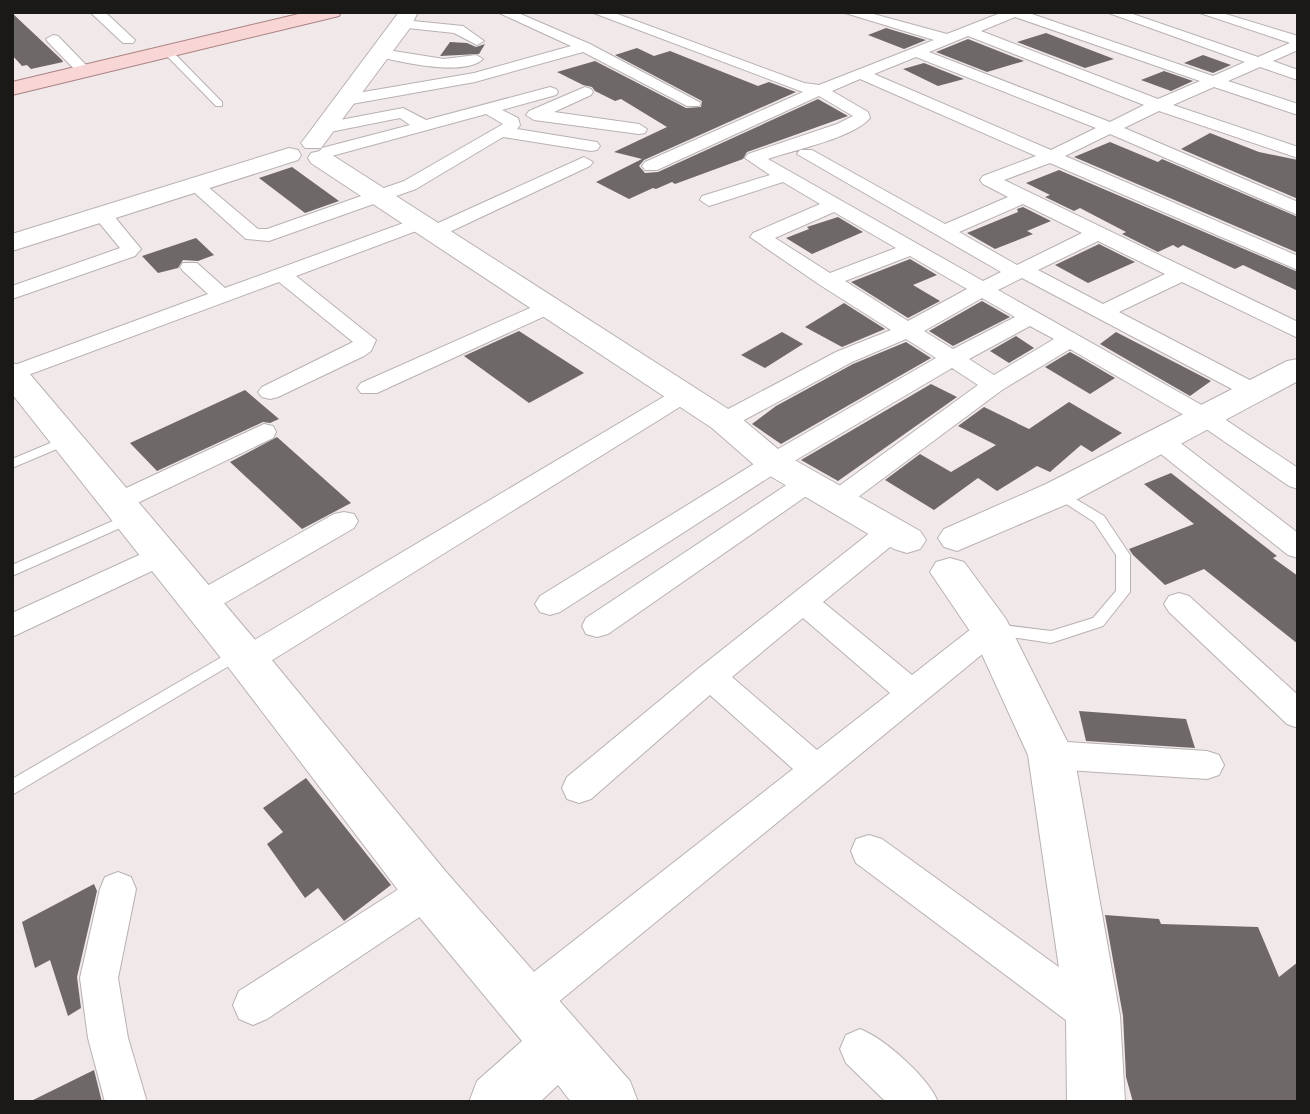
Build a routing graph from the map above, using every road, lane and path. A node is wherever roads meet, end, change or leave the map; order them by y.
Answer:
1 (97, 12) edge
2 (330, 12) edge
3 (504, 12) edge
4 (849, 12) edge
5 (1014, 12) edge
6 (1113, 12) edge
7 (1204, 12) edge
8 (1255, 12) edge
9 (609, 14) edge
10 (406, 18) edge
11 (1233, 21) junction
12 (968, 31) junction
13 (53, 39) dead end
14 (948, 39) junction
15 (128, 40) dead end
16 (477, 41) dead end
17 (1298, 43) edge
18 (585, 47) junction
19 (168, 52) junction
20 (917, 52) junction
21 (381, 53) junction
22 (476, 59) dead end
23 (1262, 63) junction
24 (85, 72) junction
25 (863, 75) junction
26 (1298, 75) edge
27 (1212, 82) junction
28 (12, 89) edge
29 (820, 90) junction
30 (550, 92) dead end
31 (585, 92) dead end
32 (346, 100) junction
33 (694, 103) dead end
34 (219, 104) dead end
35 (1158, 106) junction
36 (489, 110) junction
37 (1298, 110) edge
38 (535, 114) junction
39 (425, 127) junction
40 (1110, 128) junction
41 (506, 129) junction
42 (639, 129) dead end
43 (322, 145) junction
44 (1298, 153) edge
45 (806, 155) dead end
46 (1050, 157) junction
47 (651, 166) dead end
48 (785, 176) junction
49 (195, 185) junction
50 (1023, 197) junction
51 (381, 198) junction
52 (709, 200) dead end
53 (835, 204) junction
54 (1298, 209) edge
55 (102, 214) junction
56 (911, 214) junction
57 (427, 227) junction
58 (879, 230) junction
59 (943, 232) junction
60 (1098, 233) junction
61 (12, 243) edge
62 (913, 248) junction
63 (1298, 264) edge
64 (190, 267) dead end
65 (1020, 271) junction
66 (281, 274) junction
67 (1182, 274) junction
68 (827, 281) junction
69 (982, 289) junction
70 (12, 293) edge
71 (222, 296) junction
72 (548, 306) junction
73 (1103, 312) junction
74 (1031, 317) junction
75 (864, 320) junction
76 (907, 331) junction
77 (1298, 331) edge
78 (1070, 340) junction
79 (844, 357) junction
80 (951, 358) junction
81 (1296, 371) edge
82 (13, 373) edge
83 (994, 385) junction
84 (369, 388) dead end
85 (1255, 392) junction
86 (270, 393) dead end
87 (683, 395) junction
88 (1205, 417) junction
89 (724, 421) junction
90 (264, 432) dead end
91 (67, 440) junction
92 (1161, 441) junction
93 (772, 462) junction
94 (12, 464) edge
95 (1298, 480) edge
96 (806, 484) junction
97 (1059, 493) junction
98 (837, 500) junction
99 (125, 510) junction
100 (344, 521) dead end
101 (899, 536) junction
102 (1298, 548) edge
103 (161, 555) junction
104 (953, 555) junction
105 (12, 571) edge
106 (201, 603) junction
107 (804, 603) junction
108 (550, 604) dead end
109 (1179, 604) dead end
110 (12, 625) edge
111 (597, 626) dead end
112 (990, 630) junction
113 (244, 656) junction
114 (710, 677) junction
115 (912, 693) junction
116 (1298, 715) edge
117 (1051, 755) junction
118 (1207, 765) dead end
119 (817, 769) junction
120 (12, 788) edge
121 (579, 788) dead end
122 (869, 851) dead end
123 (118, 889) dead end
124 (429, 890) junction
125 (253, 1005) dead end
126 (1093, 1016) junction
127 (860, 1049) dead end
128 (568, 1053) edge
129 (126, 1102) edge
130 (498, 1102) edge
131 (533, 1102) edge
132 (917, 1102) edge
133 (1096, 1102) edge

1 - 15 street
2 - 19 main road
3 - 18 street
4 - 14 street
5 - 12 street
5 - 27 street
6 - 23 street
7 - 11 street
8 - 11 street
9 - 29 street
10 - 16 street
10 - 21 street
11 - 17 street
12 - 14 street
12 - 35 street
13 - 24 street
14 - 20 street
17 - 23 street
18 - 32 street
18 - 33 street
19 - 24 main road
19 - 34 lane
20 - 25 street
20 - 40 street
21 - 22 street
21 - 32 street
23 - 26 street
23 - 27 street
24 - 28 main road
25 - 29 street
25 - 46 street
27 - 35 street
27 - 37 street
29 - 47 street
29 - 48 street
30 - 36 street
31 - 38 street
32 - 43 street
35 - 40 street
35 - 44 street
36 - 39 street
36 - 41 street
38 - 41 street
38 - 42 street
39 - 43 street
39 - 43 street
40 - 46 street
40 - 54 street
41 - 51 street
41 - 57 street
43 - 49 street
43 - 51 street
45 - 56 street
46 - 50 street
46 - 63 street
48 - 52 street
48 - 53 street
49 - 51 street
49 - 55 street
50 - 59 street
50 - 60 street
51 - 57 street
53 - 58 street
53 - 68 street
55 - 61 street
55 - 70 street
56 - 58 street
56 - 59 street
57 - 66 street
57 - 72 street
58 - 62 street
59 - 65 street
60 - 65 street
60 - 67 street
62 - 68 street
62 - 69 street
64 - 71 street
65 - 69 street
65 - 73 street
66 - 71 street
66 - 86 street
67 - 73 street
67 - 77 street
68 - 75 street
69 - 74 street
69 - 76 street
71 - 82 street
72 - 84 street
72 - 87 street
73 - 85 street
74 - 78 street
74 - 80 street
75 - 76 street
75 - 79 street
76 - 79 street
76 - 80 street
78 - 83 street
78 - 88 street
79 - 89 street
80 - 83 street
80 - 93 street
81 - 85 street
82 - 91 street
83 - 98 street
85 - 88 street
87 - 89 street
87 - 113 street
88 - 92 street
88 - 95 street
89 - 93 street
90 - 99 street
91 - 94 lane
91 - 99 street
92 - 97 street
92 - 102 street
93 - 96 street
93 - 108 street
96 - 98 street
96 - 111 street
97 - 104 street
97 - 112 lane
98 - 101 street
99 - 103 street
99 - 105 lane
100 - 106 street
101 - 104 street
101 - 107 street
103 - 106 street
103 - 110 street
104 - 112 street
106 - 113 street
107 - 114 street
107 - 115 street
109 - 116 street
112 - 115 street
112 - 117 street
113 - 120 lane
113 - 124 street
114 - 119 street
114 - 121 street
115 - 119 street
117 - 118 street
117 - 126 street
119 - 128 street
122 - 126 street
123 - 129 street
124 - 125 street
124 - 128 street
126 - 133 street
127 - 132 street
128 - 130 street
128 - 131 street

